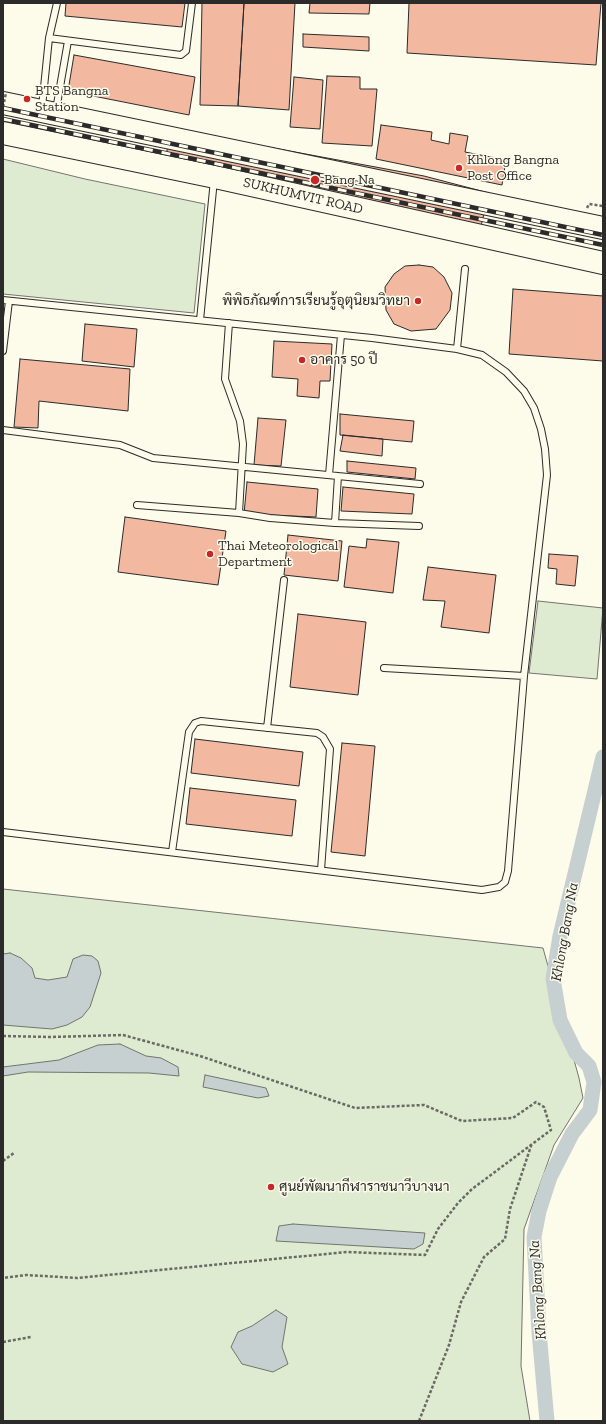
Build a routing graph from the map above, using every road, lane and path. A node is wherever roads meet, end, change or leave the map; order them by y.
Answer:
1 (57, 3) edge
2 (192, 3) edge
3 (49, 38) junction
4 (68, 41) junction
5 (4, 98) edge
6 (3, 107) edge
7 (49, 112) junction
8 (3, 133) edge
9 (215, 177) junction
10 (589, 204) dead end
11 (603, 206) edge
12 (603, 228) edge
13 (603, 263) edge
14 (465, 269) dead end
15 (6, 300) edge
16 (200, 320) junction
17 (229, 323) junction
18 (341, 335) junction
19 (457, 349) junction
20 (3, 351) edge
21 (3, 430) edge
22 (241, 467) junction
23 (329, 475) junction
24 (338, 476) junction
25 (420, 484) dead end
26 (137, 506) dead end
27 (239, 513) junction
28 (335, 523) junction
29 (419, 526) dead end
30 (284, 580) dead end
31 (384, 668) dead end
32 (524, 676) junction
33 (267, 728) junction
34 (3, 832) edge
35 (172, 852) junction
36 (321, 870) junction
37 (3, 1036) edge
38 (533, 1143) junction
39 (14, 1153) dead end
40 (3, 1161) edge
41 (3, 1278) edge
42 (30, 1337) dead end
43 (3, 1342) edge
44 (419, 1421) edge

1 - 3 lane
2 - 4 lane
3 - 4 lane
3 - 7 lane
4 - 7 lane
5 - 6 path, bridge
5 - 7 highway, SUKHUMVIT ROAD
7 - 12 highway, SUKHUMVIT ROAD
8 - 9 highway, SUKHUMVIT ROAD
9 - 13 highway, SUKHUMVIT ROAD
9 - 16 lane
10 - 11 path
14 - 19 lane
15 - 16 lane
15 - 20 lane
16 - 17 lane
17 - 18 lane
17 - 22 lane
18 - 19 lane
18 - 23 lane
19 - 32 lane
21 - 22 lane
22 - 23 lane
22 - 27 lane
23 - 24 lane
24 - 25 lane
24 - 28 lane
26 - 27 lane
27 - 28 lane
28 - 29 lane
30 - 33 lane
31 - 32 lane
32 - 36 lane
33 - 35 lane
33 - 36 lane
34 - 35 lane
35 - 36 lane
37 - 38 path
38 - 41 path
38 - 44 path
39 - 40 path
42 - 43 path

